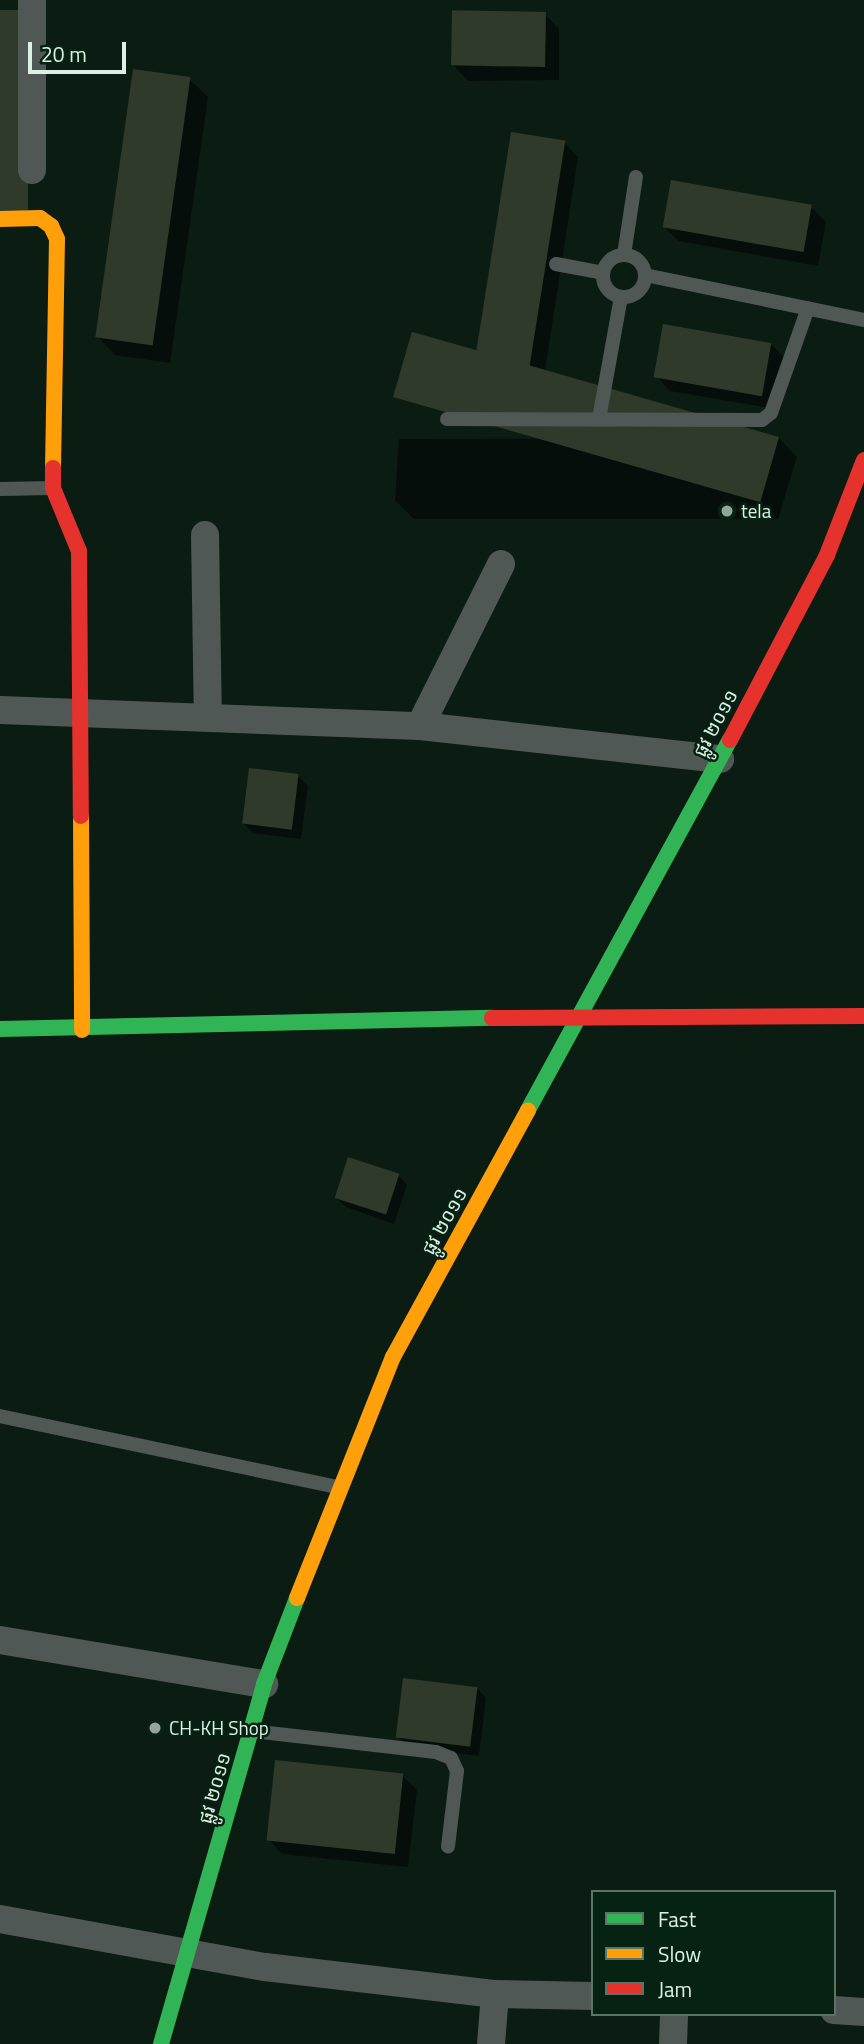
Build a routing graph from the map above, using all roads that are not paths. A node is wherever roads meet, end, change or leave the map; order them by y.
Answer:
1 (32, 0) edge
2 (32, 170) dead end
3 (636, 177) dead end
4 (0, 219) edge
5 (624, 256) junction
6 (556, 264) dead end
7 (603, 273) junction
8 (645, 275) junction
9 (621, 297) junction
10 (808, 308) junction
11 (864, 320) edge
12 (447, 419) dead end
13 (599, 419) junction
14 (864, 460) edge
15 (53, 488) junction
16 (0, 489) edge
17 (205, 535) dead end
18 (500, 564) dead end
19 (0, 710) edge
20 (82, 711) junction
21 (208, 716) junction
22 (420, 726) junction
23 (720, 760) junction
24 (579, 1016) junction
25 (864, 1016) edge
26 (0, 1029) edge
27 (82, 1030) junction
28 (0, 1416) edge
29 (339, 1487) junction
30 (0, 1640) edge
31 (264, 1684) junction
32 (252, 1731) junction
33 (447, 1846) dead end
34 (0, 1919) edge
35 (190, 1952) junction
36 (495, 1994) junction
37 (591, 1996) edge
38 (836, 2010) edge
39 (864, 2012) edge
40 (674, 2016) edge
41 (161, 2044) edge
42 (491, 2044) edge
43 (673, 2044) edge

1 - 2 street
3 - 5 lane
4 - 15 main road
5 - 7 lane
5 - 8 lane
6 - 7 lane
7 - 9 lane
8 - 9 lane
8 - 10 lane
9 - 13 lane
10 - 11 lane
10 - 13 lane
12 - 13 lane
14 - 23 main road, ផ្លូវ ២០១១
15 - 16 lane
15 - 20 main road
17 - 21 street
18 - 22 street
19 - 20 street
20 - 21 street
20 - 27 main road
21 - 22 street
22 - 23 street
23 - 24 main road, ផ្លូវ ២០១១
24 - 25 main road
24 - 27 main road
24 - 29 main road, ផ្លូវ ២០១១
26 - 27 main road
28 - 29 lane
29 - 31 main road, ផ្លូវ ២០១១
30 - 31 street
31 - 32 main road, ផ្លូវ ២០១១
32 - 33 lane
32 - 35 main road, ផ្លូវ ២០១១
34 - 35 street
35 - 36 street
35 - 41 main road, ផ្លូវ ២០១១
36 - 37 street
36 - 42 street
38 - 39 street
40 - 43 street

